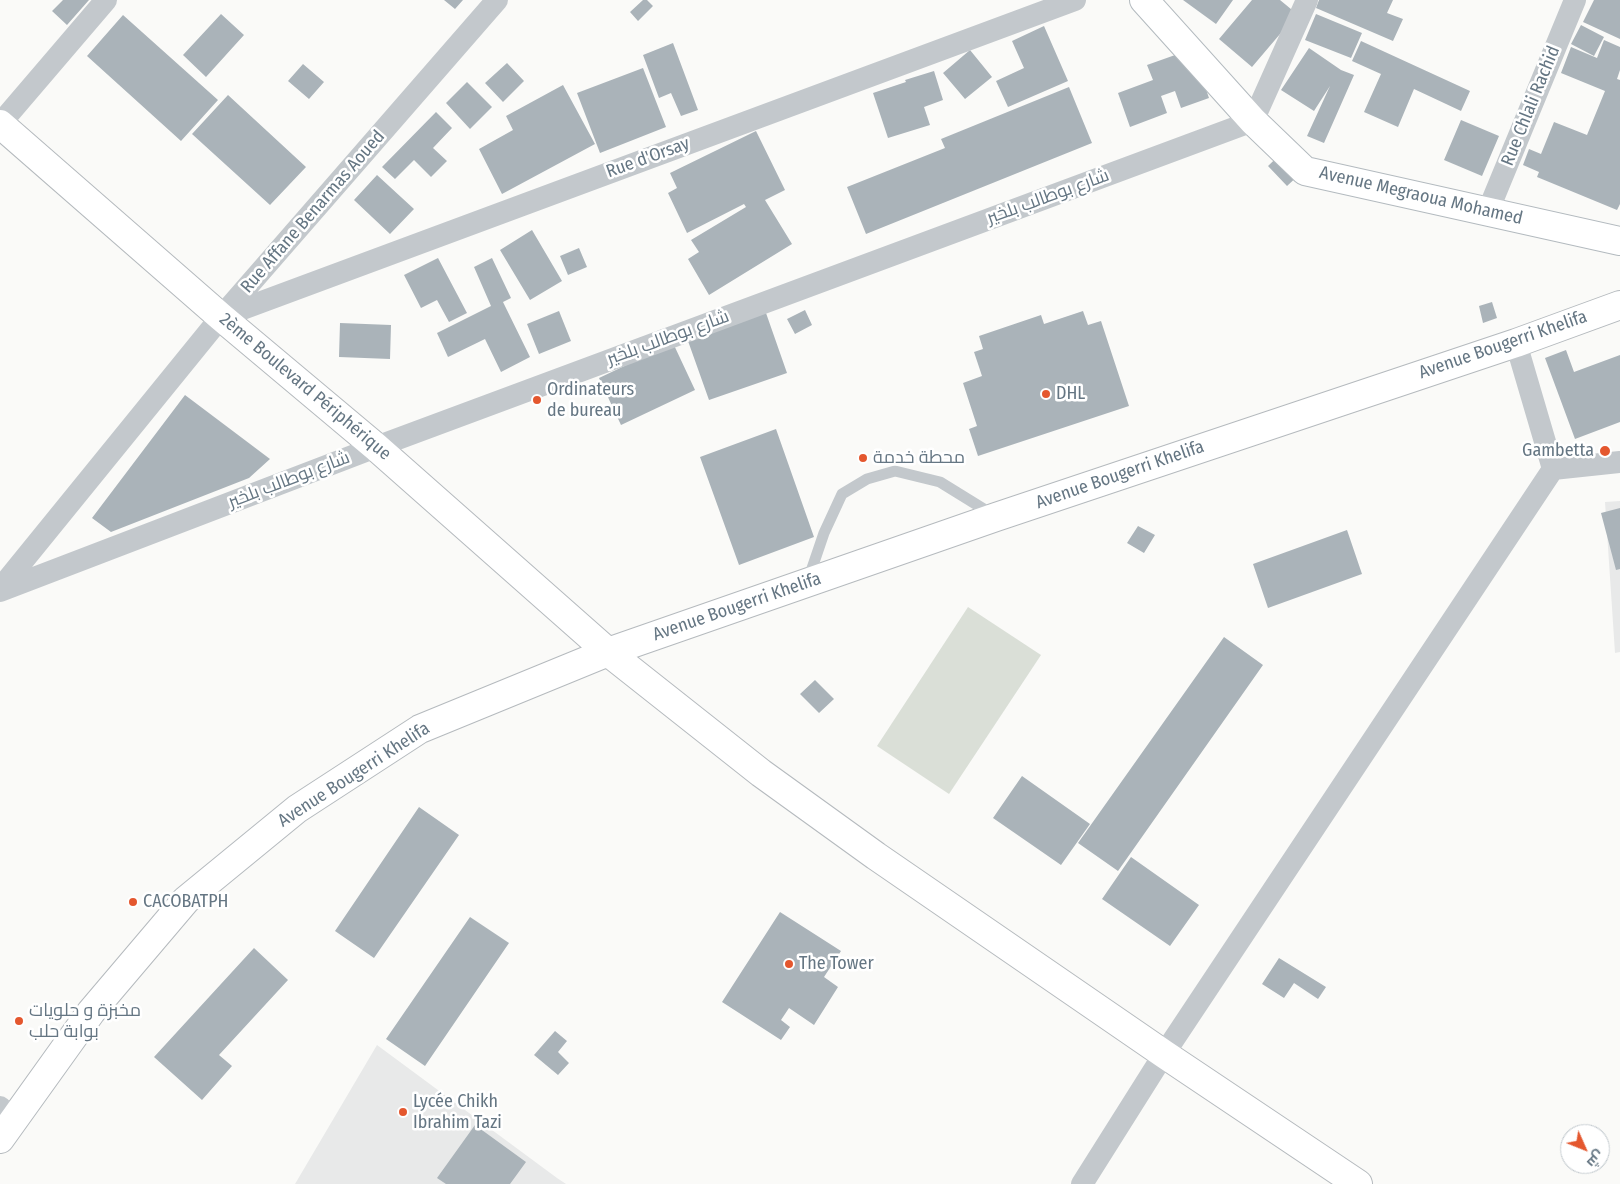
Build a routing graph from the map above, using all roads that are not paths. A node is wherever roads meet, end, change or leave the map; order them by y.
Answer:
1 (106, 0) edge
2 (497, 0) edge
3 (1075, 0) edge
4 (1144, 0) edge
5 (1307, 0) edge
6 (1575, 0) edge
7 (1253, 121) junction
8 (0, 124) edge
9 (1488, 211) junction
10 (1620, 241) edge
11 (1620, 305) edge
12 (221, 317) junction
13 (1516, 342) junction
14 (376, 447) junction
15 (1620, 462) edge
16 (1553, 469) junction
17 (996, 517) junction
18 (807, 582) junction
19 (0, 590) edge
20 (608, 652) junction
21 (1164, 1054) junction
22 (5, 1122) edge
23 (1082, 1184) edge
24 (1358, 1184) edge

1 - 8 street
2 - 12 street, Rue Affane Benarmas Aoued
3 - 12 street, Rue d'Orsay
4 - 7 main road, Avenue Megraoua Mohamed
5 - 7 street
6 - 9 street, Rue Chlali Rachid
7 - 9 main road, Avenue Megraoua Mohamed
7 - 14 street, شارع بوطالب بلخير
8 - 12 main road, 2ème Boulevard Périphérique
9 - 10 main road, Avenue Megraoua Mohamed
11 - 13 main road, Avenue Bougerri Khelifa
12 - 14 main road, 2ème Boulevard Périphérique
12 - 19 street, Rue Affane Benarmas Aoued
13 - 16 street
13 - 17 main road, Avenue Bougerri Khelifa
14 - 19 street, شارع بوطالب بلخير
14 - 20 main road, 2ème Boulevard Périphérique
15 - 16 street
16 - 21 street
17 - 18 main road, Avenue Bougerri Khelifa
17 - 18 lane
18 - 20 main road, Avenue Bougerri Khelifa
20 - 21 main road, 2ème Boulevard Périphérique
20 - 22 main road, Avenue Bougerri Khelifa
21 - 23 street
21 - 24 main road, 2ème Boulevard Périphérique

